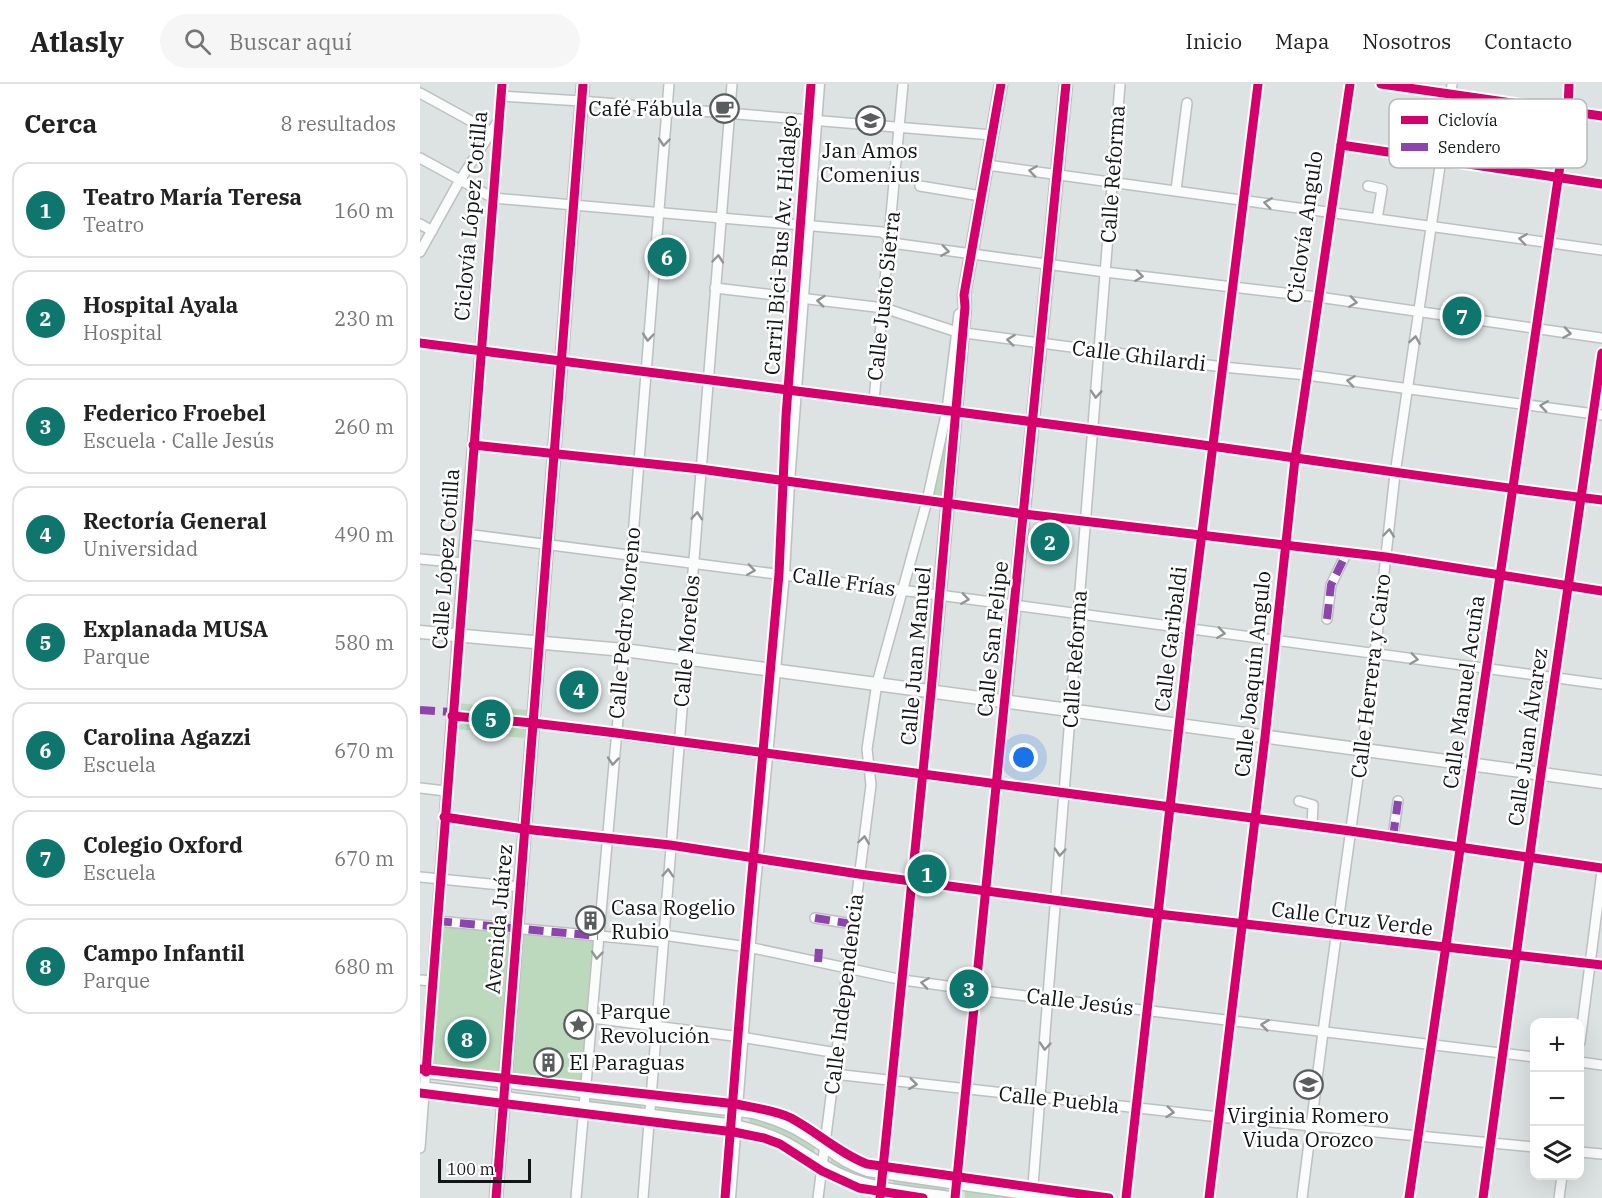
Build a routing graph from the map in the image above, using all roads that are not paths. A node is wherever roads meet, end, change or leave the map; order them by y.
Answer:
1 (502, 84) edge
2 (583, 84) edge
3 (669, 84) edge
4 (732, 84) edge
5 (818, 84) edge
6 (903, 84) edge
7 (1001, 84) edge
8 (1066, 84) edge
9 (1120, 84) edge
10 (1258, 84) edge
11 (1350, 84) edge
12 (1381, 84) edge
13 (1569, 84) edge
14 (1452, 89) edge
15 (420, 93) edge
16 (501, 96) junction
17 (1505, 99) edge
18 (1568, 99) edge
19 (581, 101) junction
20 (1187, 103) dead end
21 (667, 108) junction
22 (730, 113) junction
23 (1587, 114) edge
24 (1602, 116) edge
25 (499, 119) junction
26 (815, 121) junction
27 (900, 128) junction
28 (491, 132) junction
29 (992, 135) junction
30 (1341, 145) junction
31 (1389, 152) edge
32 (420, 158) edge
33 (987, 165) junction
34 (1440, 168) edge
35 (1496, 168) edge
36 (1559, 168) edge
37 (1058, 174) junction
38 (1558, 177) junction
39 (460, 180) junction
40 (1112, 181) junction
41 (1602, 183) edge
42 (920, 186) dead end
43 (1368, 186) dead end
44 (1176, 190) junction
45 (981, 196) junction
46 (493, 198) junction
47 (1244, 200) junction
48 (573, 206) junction
49 (1330, 212) junction
50 (658, 213) junction
51 (721, 218) junction
52 (1377, 219) junction
53 (420, 224) edge
54 (806, 226) junction
55 (1431, 226) junction
56 (432, 231) junction
57 (890, 238) junction
58 (1549, 242) junction
59 (1602, 250) edge
60 (420, 252) edge
61 (971, 255) junction
62 (1048, 265) junction
63 (1105, 272) junction
64 (715, 288) junction
65 (1233, 288) junction
66 (1318, 297) junction
67 (801, 299) junction
68 (884, 308) junction
69 (1419, 312) junction
70 (1536, 328) junction
71 (960, 333) junction
72 (1602, 338) edge
73 (420, 343) edge
74 (1041, 343) junction
75 (481, 351) junction
76 (1099, 351) junction
77 (1602, 353) edge
78 (561, 361) junction
79 (1223, 367) junction
80 (645, 371) junction
81 (1307, 375) junction
82 (708, 380) junction
83 (1407, 389) junction
84 (795, 391) junction
85 (874, 401) junction
86 (1525, 404) junction
87 (951, 411) junction
88 (1598, 414) edge
89 (1033, 422) junction
90 (1093, 430) junction
91 (473, 445) junction
92 (1213, 446) junction
93 (554, 453) junction
94 (1295, 459) junction
95 (638, 462) junction
96 (700, 469) junction
97 (1395, 474) junction
98 (788, 483) junction
99 (1512, 489) junction
100 (1581, 498) junction
101 (1602, 500) edge
102 (927, 501) junction
103 (949, 504) junction
104 (1024, 514) junction
105 (1086, 521) junction
106 (466, 534) junction
107 (1202, 535) junction
108 (547, 543) junction
109 (1286, 545) junction
110 (1347, 552) junction
111 (631, 554) junction
112 (1386, 557) junction
113 (420, 559) edge
114 (693, 562) junction
115 (463, 564) junction
116 (783, 574) junction
117 (1500, 574) junction
118 (1569, 586) junction
119 (903, 590) junction
120 (1602, 591) edge
121 (939, 595) junction
122 (1015, 605) junction
123 (1079, 614) junction
124 (1327, 619) dead end
125 (1190, 629) junction
126 (420, 632) edge
127 (458, 636) junction
128 (1275, 641) junction
129 (539, 642) junction
130 (624, 650) junction
131 (1375, 654) junction
132 (685, 658) junction
133 (1486, 669) junction
134 (774, 671) junction
135 (1554, 679) junction
136 (877, 683) junction
137 (1602, 684) edge
138 (931, 692) junction
139 (1005, 702) junction
140 (1071, 710) junction
141 (533, 723) junction
142 (1179, 725) junction
143 (616, 733) junction
144 (1265, 736) junction
145 (678, 742) junction
146 (1362, 749) junction
147 (765, 754) junction
148 (1472, 764) junction
149 (868, 767) junction
150 (1541, 773) junction
151 (923, 774) junction
152 (1602, 782) edge
153 (997, 784) junction
154 (420, 788) edge
155 (446, 791) junction
156 (1065, 793) junction
157 (1299, 801) dead end
158 (1398, 801) dead end
159 (1170, 807) junction
160 (444, 817) junction
161 (1255, 819) junction
162 (1312, 826) junction
163 (524, 829) junction
164 (1350, 831) junction
165 (1393, 837) junction
166 (607, 838) junction
167 (670, 845) junction
168 (1460, 847) junction
169 (756, 857) junction
170 (1529, 857) junction
171 (1602, 869) edge
172 (859, 874) junction
173 (420, 877) edge
174 (440, 879) junction
175 (912, 880) junction
176 (520, 887) junction
177 (986, 891) junction
178 (1056, 900) junction
179 (1158, 914) junction
180 (816, 918) dead end
181 (437, 921) junction
182 (853, 924) junction
183 (1242, 925) junction
184 (517, 928) junction
185 (598, 936) junction
186 (1336, 936) junction
187 (663, 939) junction
188 (748, 947) junction
189 (1445, 948) junction
190 (1516, 956) junction
191 (1590, 964) junction
192 (1602, 965) edge
193 (848, 969) junction
194 (420, 980) edge
195 (903, 980) junction
196 (432, 981) junction
197 (976, 990) junction
198 (1048, 998) junction
199 (1147, 1010) junction
200 (592, 1018) junction
201 (1583, 1018) edge
202 (1231, 1021) junction
203 (656, 1026) junction
204 (1323, 1032) junction
205 (741, 1037) junction
206 (1431, 1045) junction
207 (837, 1053) junction
208 (1503, 1053) junction
209 (1530, 1056) edge
210 (1584, 1063) edge
211 (1602, 1065) edge
212 (423, 1072) edge
213 (834, 1074) junction
214 (504, 1081) junction
215 (893, 1081) junction
216 (422, 1088) edge
217 (966, 1090) junction
218 (585, 1091) junction
219 (1040, 1098) junction
220 (651, 1099) junction
221 (502, 1100) junction
222 (584, 1107) junction
223 (1136, 1108) junction
224 (736, 1109) junction
225 (649, 1116) junction
226 (1219, 1117) junction
227 (735, 1126) junction
228 (1310, 1126) junction
229 (1418, 1136) junction
230 (1491, 1143) junction
231 (1530, 1147) edge
232 (420, 1148) edge
233 (826, 1148) junction
234 (1584, 1152) edge
235 (1602, 1154) edge
236 (823, 1166) junction
237 (884, 1173) junction
238 (1561, 1180) edge
239 (957, 1184) junction
240 (881, 1193) edge
241 (1032, 1196) edge
242 (496, 1198) edge
243 (576, 1198) edge
244 (643, 1198) edge
245 (729, 1198) edge
246 (818, 1198) edge
247 (952, 1198) edge
248 (1060, 1198) edge
249 (1126, 1198) edge
250 (1209, 1198) edge
251 (1302, 1198) edge
252 (1409, 1198) edge
253 (1483, 1198) edge
254 (1559, 1198) edge

1 - 16 street, Calle López Cotilla
2 - 19 main road, Avenida Juárez
3 - 21 street, Calle Pedro Moreno
4 - 22 street, Calle Morelos
5 - 26 main road
6 - 27 street, Calle Justo Sierra
7 - 29 main road, Calle Juan Manuel
8 - 37 main road, Calle San Felipe
9 - 40 street, Calle Reforma
10 - 47 street, Calle Garibaldi
11 - 30 street, Calle Joaquín Angulo
12 - 14 street
13 - 18 street, Calle Manuel Acuña
14 - 17 street
15 - 28 street
16 - 19 street
16 - 25 street, Calle López Cotilla
19 - 21 street
19 - 48 main road, Avenida Juárez
20 - 44 street
21 - 22 street
21 -> 50 street, Calle Pedro Moreno
22 - 26 street
22 - 51 street, Calle Morelos
23 - 24 street
25 - 28 street
25 - 46 street, Calle López Cotilla
26 - 27 street
26 - 54 main road
27 - 29 street
27 - 57 street, Calle Justo Sierra
28 - 39 street
29 - 33 main road, Calle Juan Manuel
30 - 31 street
30 - 49 street, Calle Joaquín Angulo
32 - 39 street
37 -> 33 street
33 - 45 main road, Calle Juan Manuel
34 - 55 street, Calle Herrera y Cairo
35 - 38 street
36 - 38 street, Calle Manuel Acuña
37 - 40 street
37 - 62 main road, Calle San Felipe
38 - 41 street
38 - 58 street, Calle Manuel Acuña
39 - 46 street
39 - 56 street
40 - 44 street
40 - 63 street, Calle Reforma
42 - 45 street
43 - 52 street
44 - 47 street
45 - 61 main road, Calle Juan Manuel
46 - 48 street
46 - 75 street, Calle López Cotilla
49 -> 47 street
47 - 65 street, Calle Garibaldi
48 - 50 street
48 - 78 main road, Avenida Juárez
49 - 52 street
49 - 66 street, Calle Joaquín Angulo
50 - 51 street
50 -> 80 street, Calle Pedro Moreno
51 - 54 street
64 -> 51 street, Calle Morelos
52 - 55 street
53 - 56 street
54 - 57 street
54 - 67 main road
58 -> 55 street
55 - 69 street, Calle Herrera y Cairo
56 - 60 street
57 -> 61 street
57 - 68 street, Calle Justo Sierra
58 - 59 street
58 - 70 street, Calle Manuel Acuña
61 - 62 street
61 - 71 main road, Calle Juan Manuel
62 - 63 street
62 - 74 main road, Calle San Felipe
63 -> 65 street
63 - 76 street, Calle Reforma
64 - 67 street, Calle Ghilardi
64 - 82 street, Calle Morelos
65 - 66 street
65 - 79 street, Calle Garibaldi
66 -> 69 street
66 - 81 street, Calle Joaquín Angulo
68 -> 67 street, Calle Ghilardi
67 - 84 main road
68 - 71 street, Calle Ghilardi
68 - 85 street, Calle Justo Sierra
69 - 70 street
83 -> 69 street, Calle Herrera y Cairo
70 -> 72 street
70 - 86 street, Calle Manuel Acuña
74 -> 71 street, Calle Ghilardi
71 - 87 main road, Calle Juan Manuel
73 - 75 street
74 - 76 street, Calle Ghilardi
74 - 89 main road, Calle San Felipe
75 - 78 street
75 - 91 street, Calle López Cotilla
76 - 79 street, Calle Ghilardi
76 -> 90 street, Calle Reforma
77 - 88 street, Calle Juan Álvarez
78 - 80 street
78 - 93 main road, Avenida Juárez
79 - 81 street, Calle Ghilardi
79 - 92 street, Calle Garibaldi
80 - 82 street
80 - 95 street, Calle Pedro Moreno
83 -> 81 street, Calle Ghilardi
81 - 94 street, Calle Joaquín Angulo
82 - 84 street
82 - 96 street, Calle Morelos
83 - 86 street, Calle Ghilardi
83 - 97 street, Calle Herrera y Cairo
84 - 85 street
84 - 98 main road
85 - 87 street
88 -> 86 street, Calle Ghilardi
86 - 99 street, Calle Manuel Acuña
87 - 89 street
87 - 102 street, Calle Independencia
87 - 103 main road, Calle Juan Manuel
88 - 100 street, Calle Juan Álvarez
89 - 90 street
89 - 104 main road, Calle San Felipe
90 - 92 street
90 - 105 street, Calle Reforma
91 - 93 street
91 - 106 street, Calle López Cotilla
92 - 94 street
92 - 107 street, Calle Garibaldi
93 - 95 street
93 - 108 main road, Avenida Juárez
94 - 97 street
94 - 109 street, Calle Joaquín Angulo
95 - 96 street
95 - 111 street, Calle Pedro Moreno
96 - 98 street
114 -> 96 street, Calle Morelos
97 - 99 street
112 -> 97 street, Calle Herrera y Cairo
98 - 102 street
98 - 116 main road
99 - 100 street
99 - 117 street, Calle Manuel Acuña
100 - 101 street
100 - 118 street, Calle Juan Álvarez
102 - 103 street
102 - 119 street, Calle Independencia
103 - 104 street
103 - 121 main road, Calle Juan Manuel
104 - 105 street
104 - 122 main road, Calle San Felipe
105 - 107 street
105 - 123 street, Calle Reforma
106 - 108 street, Calle Frías
106 - 115 street, Calle López Cotilla
107 - 109 street
107 - 125 street, Calle Garibaldi
108 - 111 street, Calle Frías
108 - 129 main road, Avenida Juárez
109 - 110 street
109 - 128 street, Calle Joaquín Angulo
110 - 112 street
110 - 124 street
111 - 114 street, Calle Frías
111 - 130 street, Calle Pedro Moreno
112 - 117 street
112 - 131 street, Calle Herrera y Cairo
113 - 115 street
114 -> 116 street, Calle Frías
114 - 132 street, Calle Morelos
115 - 127 street, Calle López Cotilla
116 - 119 street, Calle Frías
116 - 134 main road
117 - 118 street
117 - 133 street, Calle Manuel Acuña
118 - 120 street
118 - 135 street, Calle Juan Álvarez
119 - 121 street, Calle Frías
119 - 136 street, Calle Independencia
121 -> 122 street, Calle Frías
121 - 138 main road, Calle Juan Manuel
122 - 123 street, Calle Frías
122 - 139 main road, Calle San Felipe
123 - 125 street, Calle Frías
123 - 140 street, Calle Reforma
125 -> 128 street, Calle Frías
125 - 142 street, Calle Garibaldi
126 - 127 main road
127 - 129 main road
127 - 155 street, Calle López Cotilla
128 - 131 street, Calle Frías
128 - 144 street, Calle Joaquín Angulo
129 - 130 main road
129 - 141 main road, Avenida Juárez
130 - 132 main road
130 - 143 street, Calle Pedro Moreno
131 -> 133 street, Calle Frías
131 - 146 street, Calle Herrera y Cairo
132 - 134 main road
132 - 145 street, Calle Morelos
133 - 135 street, Calle Frías
133 - 148 street, Calle Manuel Acuña
134 - 136 main road
134 - 147 main road
135 - 137 street, Calle Frías
135 - 150 street, Calle Juan Álvarez
136 - 138 main road
136 - 149 street, Calle Independencia
138 - 139 main road
138 - 151 street, Calle Juan Manuel
139 - 140 main road
139 - 153 street, Calle San Felipe
140 - 142 main road
140 - 156 street, Calle Reforma
141 - 143 street
141 - 163 main road, Avenida Juárez
142 - 144 main road
142 - 159 street, Calle Garibaldi
143 - 145 street
143 -> 166 street, Calle Pedro Moreno
144 - 146 main road
144 - 161 street, Calle Joaquín Angulo
145 - 147 street
145 - 167 street, Calle Morelos
146 - 148 main road
146 - 164 street, Calle Herrera y Cairo
147 - 149 street
147 - 169 main road
148 - 150 main road
148 - 168 street, Calle Manuel Acuña
149 - 151 street
172 -> 149 street, Calle Independencia
150 - 152 main road
150 - 170 street, Calle Juan Álvarez
151 - 153 street
151 - 175 street, Calle Juan Manuel
153 - 156 street
153 - 177 street, Calle San Felipe
154 - 155 street
155 - 160 street, Calle López Cotilla
156 - 159 street
156 -> 178 street, Calle Reforma
157 - 162 street
158 - 165 street
159 - 161 street
159 - 179 street, Calle Garibaldi
160 - 163 street, Calle Cruz Verde
160 - 174 street, Calle López Cotilla
161 - 162 street
161 - 183 street, Calle Joaquín Angulo
162 - 164 street
163 - 166 street, Calle Cruz Verde
163 - 176 main road, Avenida Juárez
164 - 165 street
164 - 186 street, Calle Herrera y Cairo
165 - 168 street
166 - 167 street, Calle Cruz Verde
166 - 185 street, Calle Pedro Moreno
167 - 169 street, Calle Cruz Verde
187 -> 167 street, Calle Morelos
168 - 170 street
168 - 189 street, Calle Manuel Acuña
169 - 172 street, Calle Cruz Verde
169 - 188 main road
170 - 171 street
170 - 190 street, Calle Juan Álvarez
171 - 191 street
172 - 175 street, Calle Cruz Verde
172 - 182 street, Calle Independencia
173 - 174 street
174 - 176 street
174 - 181 street, Calle López Cotilla
175 - 177 street, Calle Cruz Verde
175 - 195 street, Calle Juan Manuel
176 - 184 main road, Avenida Juárez
177 - 178 street, Calle Cruz Verde
177 - 197 street, Calle San Felipe
178 - 179 street, Calle Cruz Verde
178 - 198 street, Calle Reforma
179 - 183 street, Calle Cruz Verde
179 - 199 street, Calle Garibaldi
180 - 182 street
181 - 184 street, Calle Jesús
181 - 196 street, Calle López Cotilla
182 - 193 street, Calle Independencia
183 - 186 street, Calle Cruz Verde
183 - 202 street, Calle Joaquín Angulo
184 - 185 street, Calle Jesús
184 - 214 main road, Avenida Juárez
185 - 187 street, Calle Jesús
185 -> 200 street, Calle Pedro Moreno
186 - 189 street, Calle Cruz Verde
186 - 204 street, Calle Herrera y Cairo
187 - 188 street, Calle Jesús
187 - 203 street, Calle Morelos
188 - 193 street, Calle Jesús
188 - 205 main road
189 - 190 street, Calle Cruz Verde
189 - 206 street, Calle Manuel Acuña
190 - 191 street, Calle Cruz Verde
190 - 208 street, Calle Juan Álvarez
191 - 192 street, Calle Cruz Verde
191 - 201 street
193 - 195 street, Calle Jesús
193 - 207 street, Calle Independencia
194 - 196 street
197 -> 195 street, Calle Jesús
195 - 215 street, Calle Juan Manuel
196 - 212 street, Calle López Cotilla
197 - 198 street, Calle Jesús
197 - 217 street, Calle San Felipe
198 - 199 street, Calle Jesús
198 -> 219 street, Calle Reforma
199 - 202 street, Calle Jesús
199 - 223 street, Calle Garibaldi
200 - 203 street
200 - 218 street, Calle Pedro Moreno
204 -> 202 street, Calle Jesús
202 - 226 street, Calle Joaquín Angulo
203 - 205 street
203 - 220 street, Calle Morelos
204 - 206 street, Calle Jesús
204 - 228 street, Calle Herrera y Cairo
205 - 207 street
205 - 224 main road
206 - 208 street, Calle Jesús
206 - 229 street, Calle Manuel Acuña
207 - 213 street, Calle Independencia
208 - 209 street, Calle Jesús
208 - 230 street, Calle Juan Álvarez
210 - 211 street
212 - 214 main road
212 - 216 street, Calle López Cotilla
213 - 215 street, Calle Puebla
213 - 233 street, Calle Independencia
214 - 218 main road
214 - 221 main road, Avenida Juárez
215 -> 217 street, Calle Puebla
215 - 237 street, Calle Juan Manuel
216 - 221 main road
216 - 232 street, Calle López Cotilla
217 - 219 street, Calle Puebla
217 - 239 street, Calle San Felipe
218 - 220 main road
218 - 222 street, Calle Pedro Moreno
219 - 223 street, Calle Puebla
219 - 241 street, Calle Reforma
220 - 224 main road
220 - 225 street, Calle Morelos
221 - 222 main road
221 - 242 main road, Avenida Juárez
222 - 225 main road
222 - 243 street, Calle Pedro Moreno
223 -> 226 street, Calle Puebla
223 - 249 street, Calle Garibaldi
224 - 227 main road
224 - 233 main road
225 - 227 main road
225 - 244 street, Calle Morelos
226 - 228 street, Calle Puebla
226 - 250 street, Calle Joaquín Angulo
227 - 236 main road
227 - 245 main road
228 - 229 street, Calle Puebla
228 - 251 street, Calle Herrera y Cairo
229 - 230 street, Calle Puebla
229 - 252 street, Calle Manuel Acuña
230 - 231 street, Calle Puebla
230 - 253 street, Calle Juan Álvarez
233 - 236 street, Calle Independencia
233 - 237 main road
234 - 235 street
236 - 240 main road
236 - 246 street, Calle Independencia
237 - 239 main road
237 - 240 street, Calle Juan Manuel
238 - 254 street
239 - 241 main road
239 - 247 street, Calle San Felipe
240 - 247 main road
241 - 248 main road

